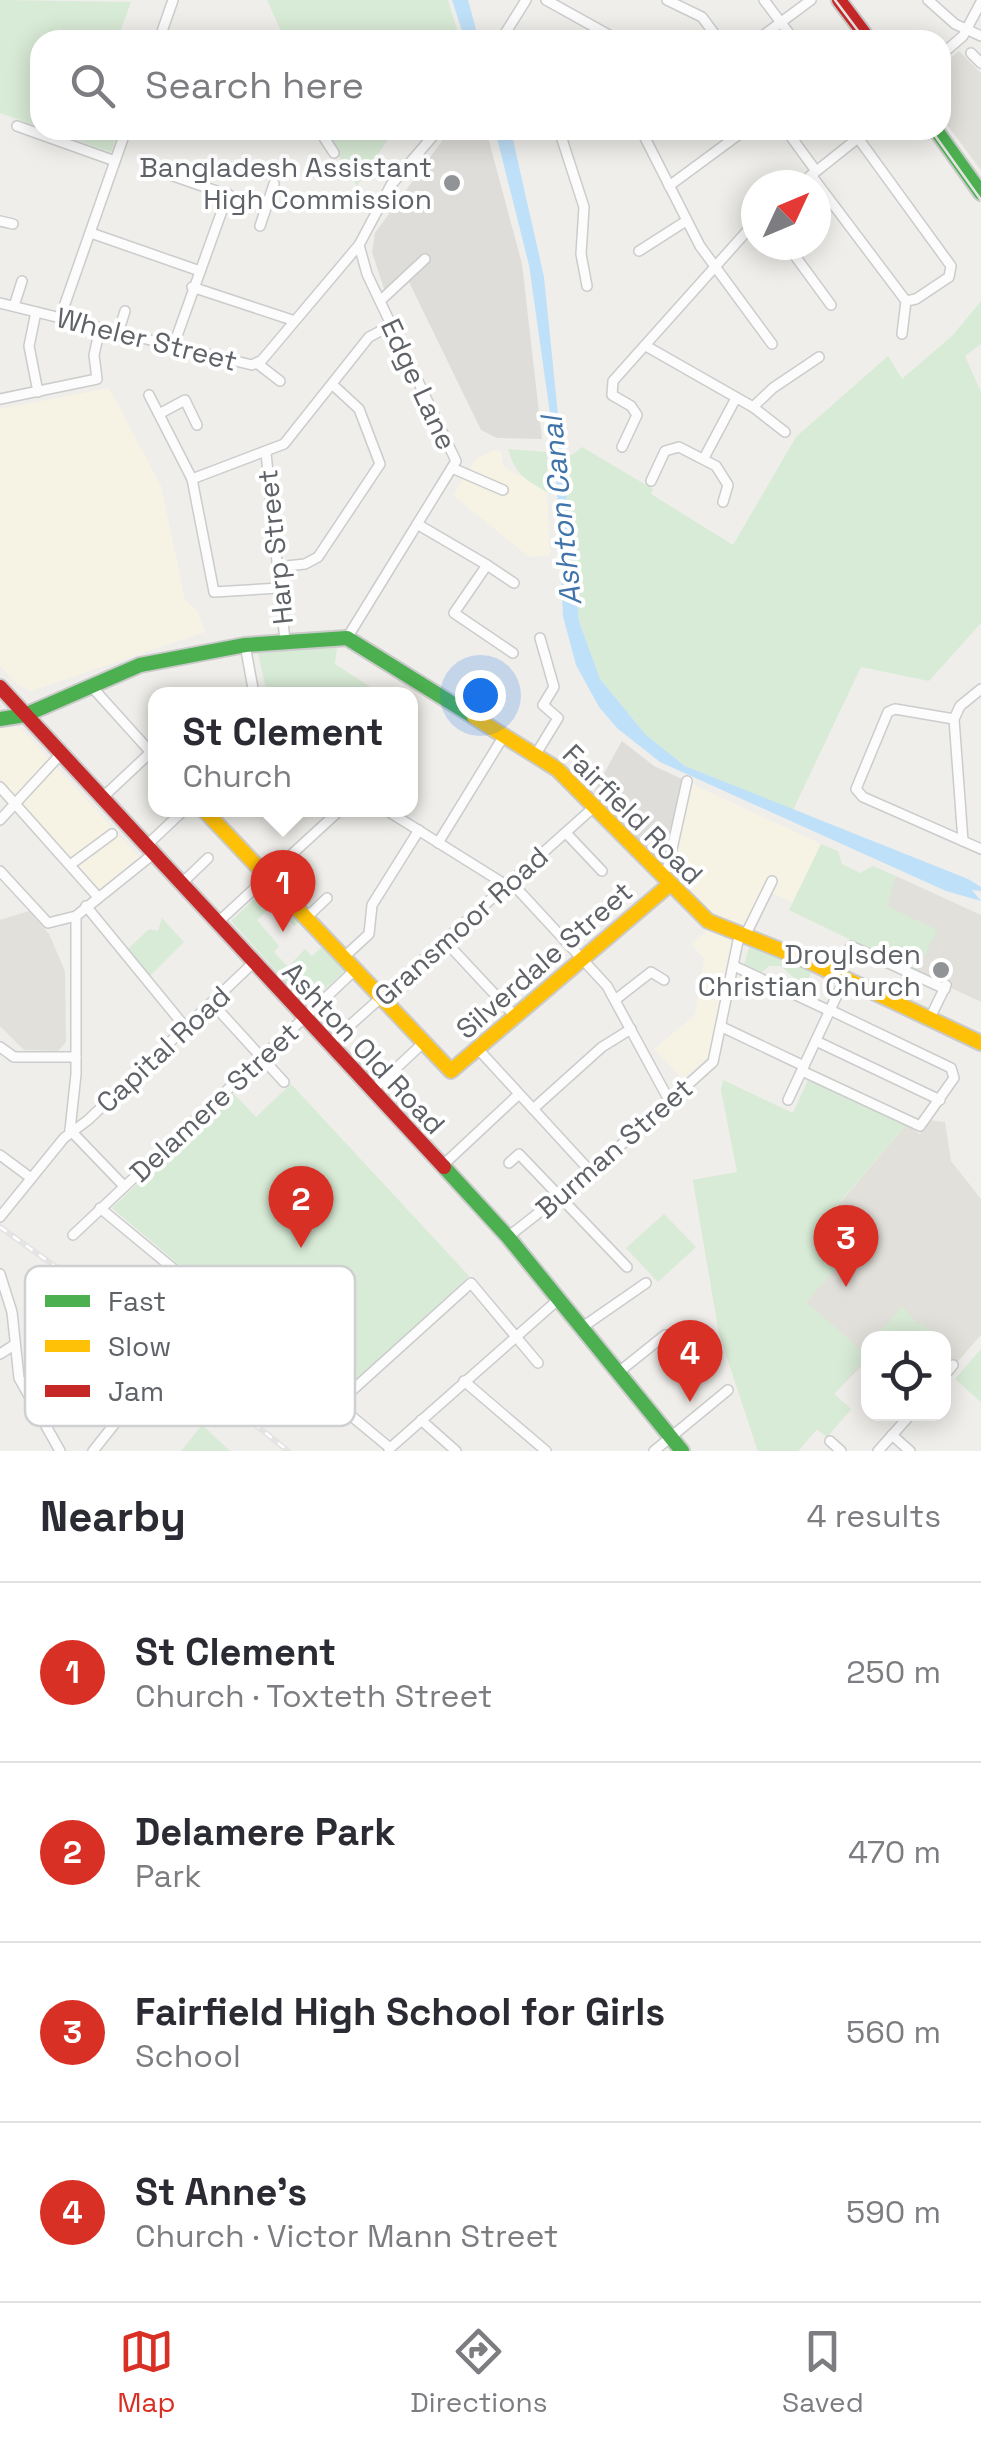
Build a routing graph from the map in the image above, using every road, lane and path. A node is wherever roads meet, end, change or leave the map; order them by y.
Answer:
1 (173, 0) edge
2 (526, 0) edge
3 (546, 0) edge
4 (667, 0) edge
5 (764, 0) edge
6 (811, 0) edge
7 (840, 0) edge
8 (928, 0) edge
9 (981, 2) edge
10 (781, 22) junction
11 (162, 30) edge
12 (507, 30) edge
13 (600, 30) edge
14 (711, 30) edge
15 (770, 30) edge
16 (787, 30) edge
17 (862, 30) edge
18 (967, 31) junction
19 (981, 36) edge
20 (951, 46) edge
21 (970, 53) dead end
22 (981, 63) edge
23 (17, 126) dead end
24 (30, 131) edge
25 (57, 140) edge
26 (123, 140) edge
27 (325, 140) edge
28 (429, 140) edge
29 (566, 140) edge
30 (646, 140) edge
31 (731, 140) edge
32 (793, 140) edge
33 (855, 140) edge
34 (859, 140) edge
35 (943, 140) edge
36 (334, 154) dead end
37 (116, 161) junction
38 (812, 170) edge
39 (818, 170) edge
40 (162, 172) dead end
41 (274, 184) dead end
42 (669, 186) junction
43 (981, 193) edge
44 (228, 194) junction
45 (831, 197) edge
46 (265, 208) junction
47 (0, 221) edge
48 (686, 221) junction
49 (13, 224) dead end
50 (260, 226) dead end
51 (91, 233) junction
52 (741, 238) edge
53 (359, 245) junction
54 (639, 252) dead end
55 (425, 259) dead end
56 (798, 260) edge
57 (714, 268) junction
58 (197, 270) junction
59 (22, 281) dead end
60 (588, 286) dead end
61 (192, 287) junction
62 (906, 301) junction
63 (380, 302) junction
64 (0, 303) edge
65 (831, 305) dead end
66 (14, 306) junction
67 (125, 310) dead end
68 (36, 312) junction
69 (60, 318) junction
70 (292, 320) junction
71 (392, 325) junction
72 (100, 328) junction
73 (118, 333) junction
74 (902, 334) dead end
75 (772, 344) dead end
76 (646, 346) junction
77 (173, 347) junction
78 (819, 357) dead end
79 (258, 364) junction
80 (280, 382) dead end
81 (332, 384) junction
82 (38, 392) junction
83 (149, 395) dead end
84 (0, 398) edge
85 (736, 398) junction
86 (753, 407) junction
87 (159, 414) junction
88 (197, 426) dead end
89 (786, 432) dead end
90 (622, 446) dead end
91 (266, 454) junction
92 (704, 458) junction
93 (452, 468) junction
94 (192, 479) junction
95 (651, 481) dead end
96 (503, 490) dead end
97 (723, 502) dead end
98 (417, 524) junction
99 (488, 565) junction
100 (277, 566) junction
101 (514, 584) dead end
102 (279, 588) junction
103 (346, 638) junction
104 (540, 638) dead end
105 (285, 641) junction
106 (244, 644) junction
107 (513, 652) dead end
108 (90, 684) junction
109 (253, 687) edge
110 (0, 688) edge
111 (981, 689) edge
112 (955, 714) junction
113 (24, 716) junction
114 (0, 720) edge
115 (505, 734) junction
116 (148, 749) edge
117 (536, 754) junction
118 (60, 756) junction
119 (148, 759) edge
120 (687, 781) dead end
121 (0, 788) edge
122 (101, 799) junction
123 (13, 802) junction
124 (594, 807) junction
125 (178, 817) edge
126 (211, 817) edge
127 (332, 817) edge
128 (398, 817) edge
129 (0, 820) edge
130 (419, 830) junction
131 (566, 833) junction
132 (112, 834) dead end
133 (963, 841) junction
134 (438, 842) junction
135 (981, 850) edge
136 (148, 851) junction
137 (208, 858) dead end
138 (70, 865) junction
139 (0, 871) edge
140 (602, 871) dead end
141 (268, 877) junction
142 (665, 881) junction
143 (772, 881) dead end
144 (508, 883) junction
145 (180, 885) junction
146 (98, 897) junction
147 (327, 898) dead end
148 (86, 906) junction
149 (76, 916) junction
150 (306, 918) junction
151 (216, 924) junction
152 (741, 937) junction
153 (444, 940) junction
154 (344, 958) junction
155 (583, 960) junction
156 (252, 964) junction
157 (734, 966) junction
158 (354, 970) junction
159 (842, 976) junction
160 (664, 980) dead end
161 (380, 998) junction
162 (615, 1000) junction
163 (212, 1004) junction
164 (830, 1011) junction
165 (515, 1016) junction
166 (930, 1018) junction
167 (303, 1019) junction
168 (186, 1028) junction
169 (722, 1028) junction
170 (631, 1029) junction
171 (816, 1041) junction
172 (981, 1043) edge
173 (422, 1044) junction
174 (328, 1045) junction
175 (0, 1048) edge
176 (478, 1050) junction
177 (76, 1057) junction
178 (262, 1058) junction
179 (803, 1068) junction
180 (284, 1082) dead end
181 (371, 1092) junction
182 (519, 1094) junction
183 (788, 1100) dead end
184 (940, 1100) junction
185 (670, 1102) junction
186 (534, 1109) junction
187 (70, 1130) junction
188 (0, 1155) edge
189 (509, 1164) dead end
190 (442, 1166) junction
191 (591, 1172) junction
192 (30, 1178) junction
193 (124, 1186) junction
194 (562, 1196) junction
195 (100, 1208) junction
196 (0, 1217) edge
197 (74, 1235) dead end
198 (508, 1236) junction
199 (169, 1266) edge
200 (627, 1267) dead end
201 (0, 1274) edge
202 (646, 1282) dead end
203 (560, 1298) junction
204 (584, 1326) junction
205 (666, 1335) dead end
206 (518, 1337) junction
207 (14, 1346) junction
208 (0, 1354) edge
209 (538, 1364) dead end
210 (620, 1371) junction
211 (464, 1381) junction
212 (355, 1388) edge
213 (25, 1389) edge
214 (728, 1390) dead end
215 (421, 1420) junction
216 (355, 1421) edge
217 (902, 1421) edge
218 (45, 1426) edge
219 (113, 1426) edge
220 (670, 1435) junction
221 (892, 1435) junction
222 (830, 1441) dead end
223 (59, 1450) edge
224 (389, 1450) edge
225 (93, 1451) edge
226 (456, 1451) edge
227 (546, 1451) edge
228 (654, 1451) edge
229 (682, 1451) edge
230 (842, 1451) edge
231 (878, 1451) edge
232 (910, 1451) edge

1 - 11 street
2 - 12 street
3 - 13 street
4 - 14 street
5 - 10 street
6 - 10 street
7 - 17 main road
8 - 18 street
9 - 18 street
10 - 15 street
10 - 16 street
18 - 19 street
18 - 20 street
21 - 22 street
23 - 24 street
25 - 37 street
26 - 37 street
27 - 36 street
28 - 53 street
29 - 60 street
30 - 42 street
31 - 42 street
32 - 38 street
33 - 39 street
34 - 62 street
35 - 43 main road
37 - 51 street
40 - 44 street
41 - 46 street
42 - 48 street
44 - 46 street
44 - 58 street
45 - 62 street
46 - 50 street
47 - 49 street
48 - 54 street
48 - 57 street
51 - 58 street
51 - 69 street
52 - 57 street
53 - 63 street, Edge Lane
53 - 70 street, Wheler Street
55 - 63 street
56 - 65 street
57 - 75 street
57 - 76 street
58 - 61 street
59 - 66 street
61 - 70 street
61 - 77 street
62 - 74 street
63 - 71 street, Edge Lane
64 - 66 street, Wheler Street
66 - 68 street, Wheler Street
67 - 73 street
68 - 69 street, Wheler Street
68 - 82 street
69 - 72 street, Wheler Street
70 - 79 street, Wheler Street
71 - 81 street
71 - 93 street, Edge Lane
72 - 73 street, Wheler Street
72 - 82 street
73 - 77 street, Wheler Street
76 - 85 street
76 - 90 street
77 - 79 street, Wheler Street
78 - 86 street
79 - 80 street
81 - 91 street
81 - 100 street
82 - 84 street
83 - 87 street
85 - 86 street
85 - 92 street
86 - 89 street
87 - 88 street
87 - 94 street
91 - 94 street
91 - 100 street, Harp Street
92 - 95 street
92 - 97 street
93 - 96 street
93 - 98 street, Edge Lane
94 - 102 street
98 - 99 street
98 - 103 street, Edge Lane
99 - 101 street
99 - 107 street
100 - 102 street, Harp Street
102 - 105 street, Harp Street
103 - 105 main road
103 - 115 main road, Fairfield Road
104 - 117 street
105 - 106 main road
106 - 108 main road
106 - 109 street
108 - 113 main road
108 - 116 street
110 - 113 main road, Ashton Old Road
111 - 112 street
112 - 133 street
112 - 133 street
113 - 114 main road
113 - 118 main road, Ashton Old Road
115 - 117 main road, Fairfield Road
115 - 134 street
117 - 124 main road, Fairfield Road
118 - 122 main road, Ashton Old Road
118 - 123 street
119 - 122 street
120 - 142 street
121 - 123 street
122 - 136 main road, Ashton Old Road
123 - 129 street
123 - 138 street
124 - 131 street, Gransmoor Road
124 - 142 main road, Fairfield Road
125 - 136 street
126 - 141 main road
127 - 141 street
128 - 130 street
130 - 134 street
130 - 154 street
131 - 140 street
131 - 144 street, Gransmoor Road
132 - 138 street
133 - 135 street
134 - 144 street
136 - 145 main road, Ashton Old Road
136 - 146 street
137 - 145 street
138 - 146 street
139 - 149 street
141 - 150 main road
141 - 151 street
142 - 152 main road, Fairfield Road
142 - 155 main road, Silverdale Street
143 - 152 street
144 - 153 street, Gransmoor Road
144 - 155 street
145 - 151 main road, Ashton Old Road
146 - 148 street
147 - 150 street
148 - 149 street
148 - 168 street
149 - 177 street
150 - 154 main road
151 - 156 main road, Ashton Old Road
152 - 157 street
152 - 159 main road, Fairfield Road
153 - 161 street, Gransmoor Road
153 - 165 street
154 - 158 main road
155 - 162 street
155 - 165 main road, Silverdale Street
156 - 163 street, Capital Road
156 - 167 main road, Ashton Old Road
157 - 164 street
157 - 169 street
158 - 161 main road
158 - 167 street, Delamere Street
159 - 164 street
159 - 166 main road, Fairfield Road
159 - 166 street
160 - 162 street
161 - 173 main road
161 - 174 street, Gransmoor Road
162 - 170 street
163 - 168 street, Capital Road
163 - 178 street
164 - 171 street
164 - 184 street
165 - 176 main road, Silverdale Street
166 - 172 main road, Fairfield Road
167 - 174 main road, Ashton Old Road
167 - 178 street, Delamere Street
168 - 187 street, Capital Road
169 - 179 street
169 - 185 street, Burman Street
170 - 185 street
170 - 186 street
171 - 179 street
171 - 184 street
173 - 176 main road, Silverdale Street
173 - 181 street
174 - 181 main road, Ashton Old Road
175 - 177 street
176 - 182 street
177 - 187 street
178 - 180 street
178 - 193 street, Delamere Street
179 - 183 street
179 - 184 street
181 - 190 main road, Ashton Old Road
182 - 186 street
182 - 190 street
185 - 191 street, Burman Street
186 - 191 street
187 - 192 street, Capital Road
187 - 193 street
188 - 192 street
189 - 194 street
190 - 198 main road, Ashton Old Road
191 - 194 street, Burman Street
192 - 196 street, Capital Road
193 - 195 street, Delamere Street
194 - 198 street, Burman Street
194 - 200 street
195 - 197 street, Delamere Street
195 - 199 street
198 - 203 main road, Ashton Old Road
201 - 207 street
202 - 204 street
203 - 204 main road, Ashton Old Road
203 - 206 street
204 - 210 main road, Ashton Old Road
205 - 210 street
206 - 209 street
206 - 211 street
206 - 212 street
207 - 208 street
207 - 213 street
210 - 220 main road, Ashton Old Road
211 - 215 street
211 - 227 street
214 - 220 street
215 - 224 street
215 - 226 street
216 - 224 street
217 - 221 street
218 - 223 street
219 - 225 street
220 - 228 street
220 - 229 main road, Ashton Old Road
221 - 231 street
221 - 232 street
222 - 230 street

